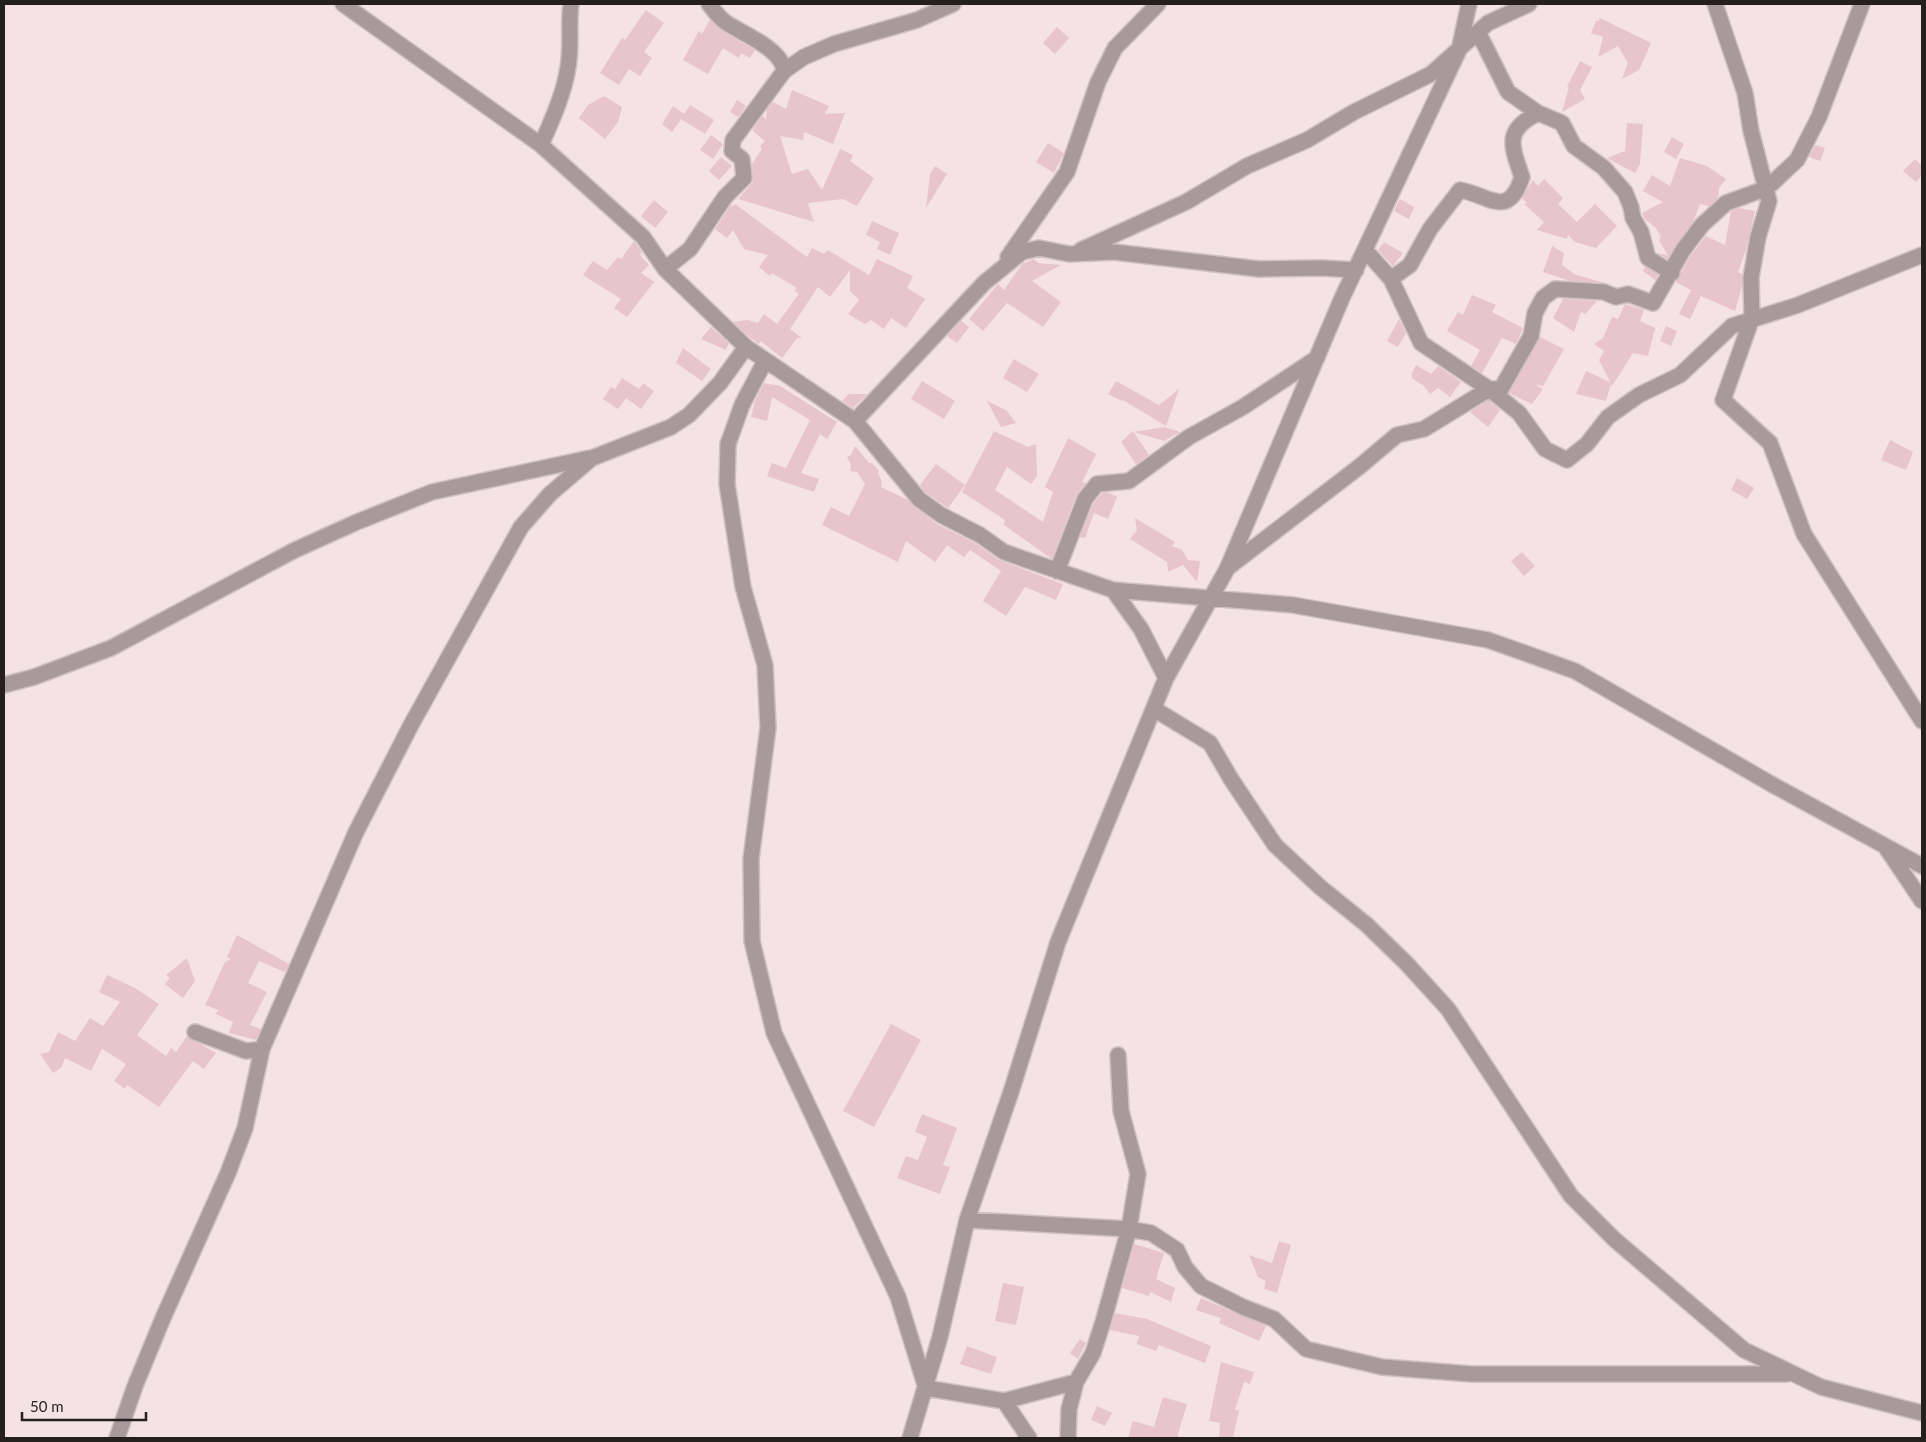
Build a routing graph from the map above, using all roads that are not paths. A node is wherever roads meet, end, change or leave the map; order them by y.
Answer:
1 (343, 4) edge
2 (571, 4) edge
3 (709, 4) edge
4 (954, 4) edge
5 (1158, 4) edge
6 (1469, 4) edge
7 (1517, 4) edge
8 (1529, 4) edge
9 (1715, 4) edge
10 (1862, 4) edge
11 (1504, 14) junction
12 (1478, 32) junction
13 (1459, 50) junction
14 (784, 71) junction
15 (1538, 113) junction
16 (541, 145) junction
17 (1767, 188) junction
18 (1366, 251) junction
19 (1070, 254) junction
20 (1922, 255) edge
21 (665, 270) junction
22 (1356, 270) junction
23 (997, 272) junction
24 (1672, 273) junction
25 (1391, 279) junction
26 (1752, 318) junction
27 (746, 348) junction
28 (1317, 358) junction
29 (765, 362) junction
30 (1489, 389) junction
31 (855, 422) junction
32 (592, 458) junction
33 (1227, 569) junction
34 (1057, 571) junction
35 (1113, 590) junction
36 (1210, 599) junction
37 (1166, 678) junction
38 (4, 685) edge
39 (1154, 709) junction
40 (1922, 721) edge
41 (1884, 845) junction
42 (1922, 866) edge
43 (1922, 901) edge
44 (195, 1032) dead end
45 (262, 1049) junction
46 (1118, 1055) dead end
47 (966, 1220) junction
48 (1129, 1229) junction
49 (1791, 1374) junction
50 (1076, 1382) junction
51 (926, 1388) junction
52 (1004, 1401) junction
53 (1922, 1413) edge
54 (117, 1438) edge
55 (910, 1438) edge
56 (1029, 1438) edge
57 (1068, 1438) edge

1 - 16 street
2 - 16 street
3 - 14 street
4 - 14 street
5 - 23 street
6 - 13 street
7 - 11 street
8 - 11 street
9 - 17 street
10 - 17 street
11 - 12 street
12 - 13 street
12 - 15 street
13 - 18 street
13 - 19 street
14 - 21 street
15 - 24 street
15 - 25 street
16 - 21 street
17 - 24 street
17 - 26 street
18 - 22 street
18 - 25 street
19 - 22 street
19 - 23 street
20 - 26 street
21 - 27 street
22 - 28 street
23 - 31 street
24 - 30 street
25 - 30 street
26 - 30 street
26 - 40 street
27 - 29 street
27 - 32 street
28 - 33 street
28 - 34 street
29 - 31 street
29 - 51 street
30 - 33 street
31 - 34 street
32 - 38 street
32 - 45 street
33 - 36 street
34 - 35 street
35 - 36 street
35 - 37 street
36 - 37 street
36 - 41 street
37 - 39 street
39 - 47 street
39 - 49 street
41 - 42 street
41 - 43 street
44 - 45 street
45 - 54 street
46 - 48 street
47 - 48 street
47 - 51 street
48 - 49 street
48 - 50 street
49 - 53 street
50 - 52 street
50 - 57 street
51 - 52 street
51 - 55 street
52 - 56 street

